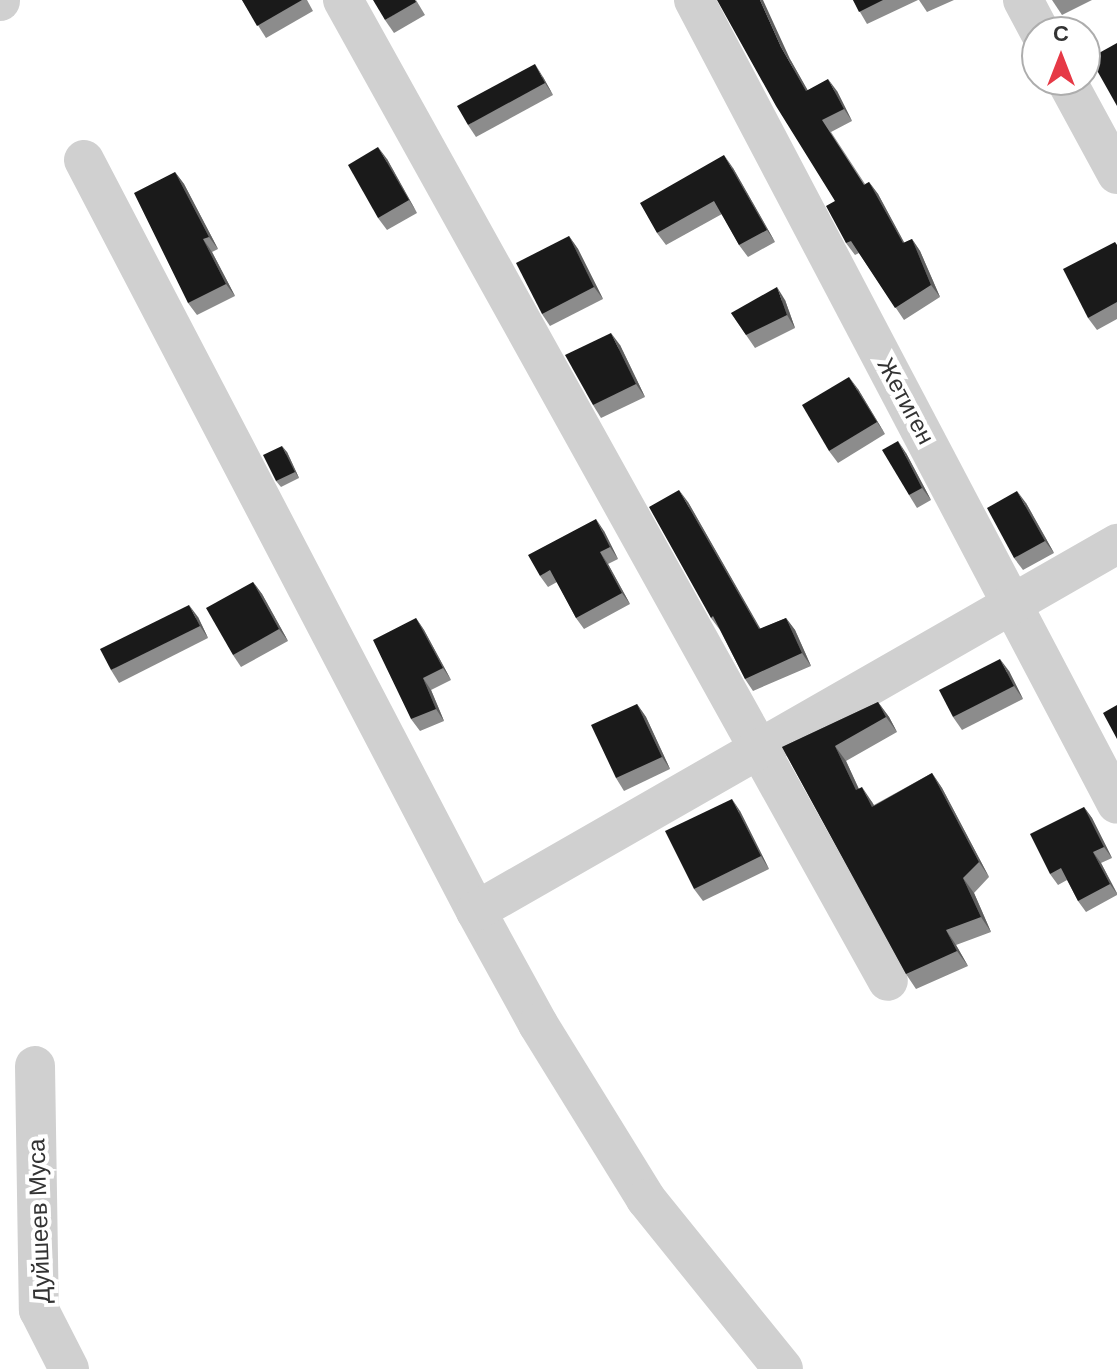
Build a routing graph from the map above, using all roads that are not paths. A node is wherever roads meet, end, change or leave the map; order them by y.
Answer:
1 (343, 0) edge
2 (694, 0) edge
3 (1075, 96) edge
4 (84, 160) dead end
5 (1117, 174) edge
6 (1117, 544) edge
7 (1013, 603) junction
8 (759, 747) junction
9 (1117, 804) edge
10 (476, 911) junction
11 (888, 981) dead end
12 (35, 1066) dead end
13 (69, 1369) edge
14 (783, 1369) edge

1 - 8 street
2 - 7 street, Жетиген
3 - 5 street
4 - 10 street
6 - 7 street
7 - 8 street
7 - 9 street, Жетиген
8 - 10 street
8 - 11 street
10 - 14 street
12 - 13 street, Дуйшеев Муса

